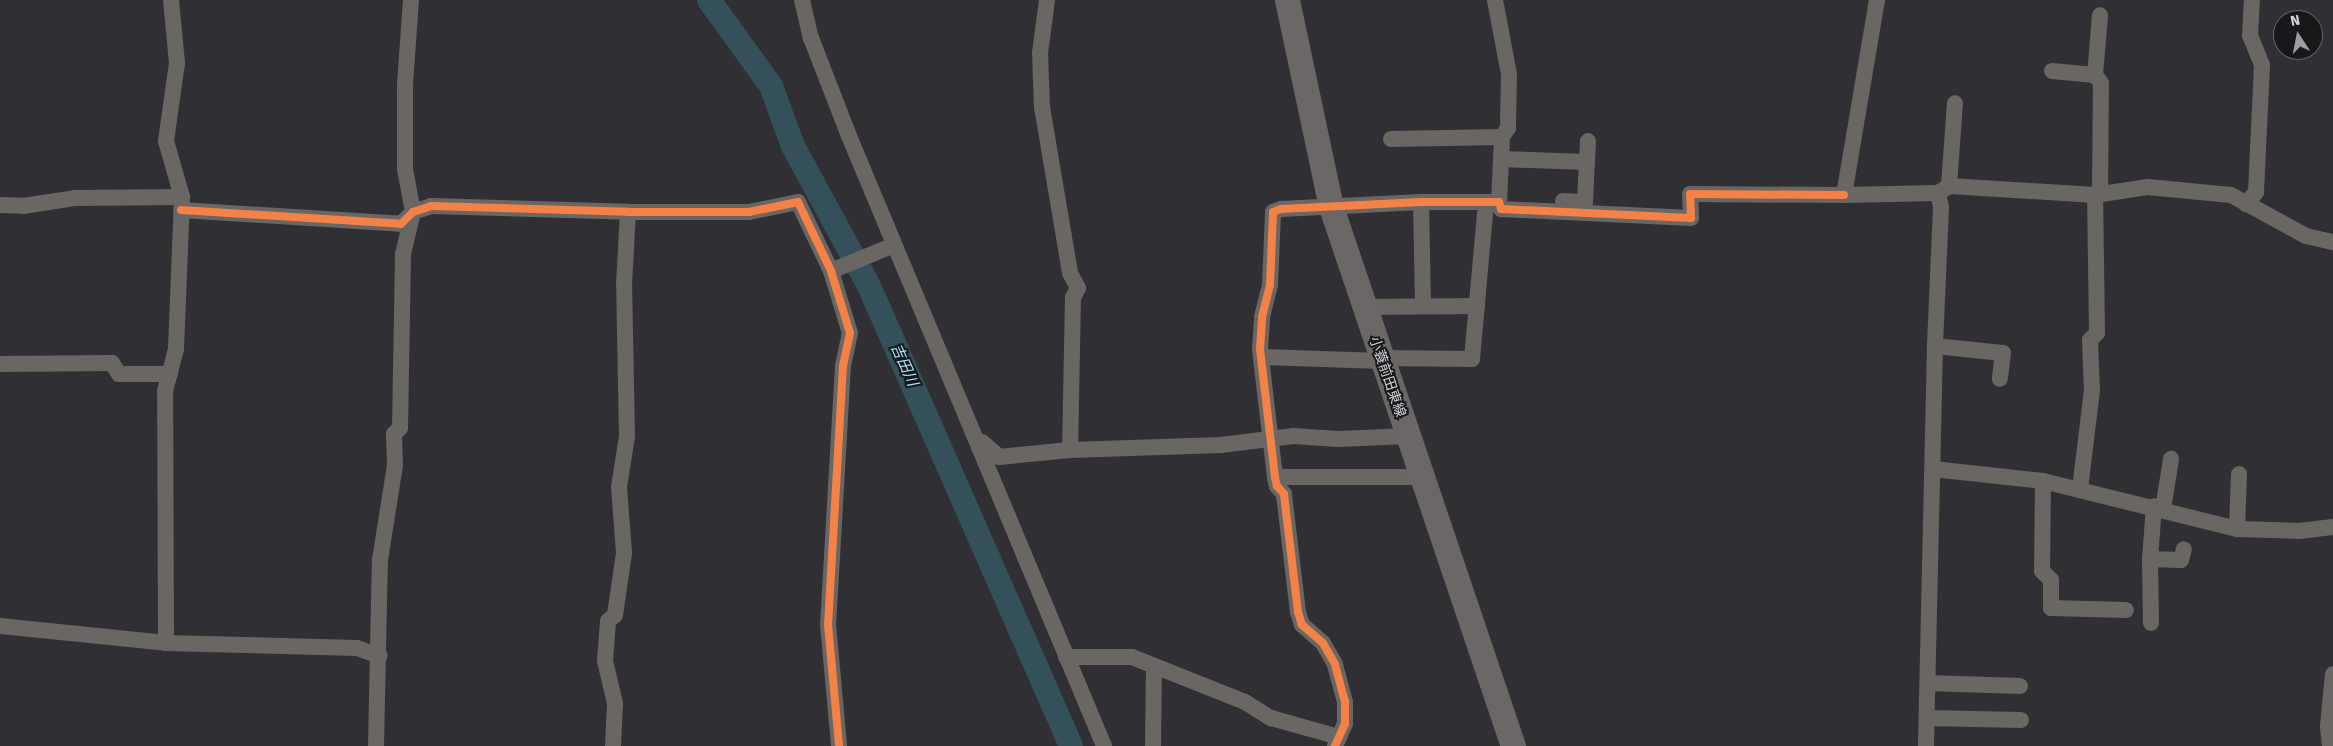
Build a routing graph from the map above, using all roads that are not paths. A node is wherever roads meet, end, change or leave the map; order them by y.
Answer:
1 (171, 0) edge
2 (411, 0) edge
3 (802, 0) edge
4 (1047, 0) edge
5 (1287, 0) edge
6 (1495, 0) edge
7 (1877, 0) edge
8 (2252, 0) edge
9 (2100, 15) dead end
10 (2052, 71) dead end
11 (2094, 75) junction
12 (1955, 103) dead end
13 (1502, 137) junction
14 (1391, 139) dead end
15 (1588, 141) dead end
16 (1501, 158) junction
17 (1587, 162) junction
18 (1943, 189) junction
19 (2097, 195) junction
20 (1844, 196) junction
21 (1495, 201) junction
22 (1422, 202) junction
23 (182, 203) junction
24 (2246, 204) junction
25 (0, 205) edge
26 (1332, 207) junction
27 (414, 212) junction
28 (628, 212) junction
29 (2333, 242) edge
30 (894, 245) junction
31 (831, 271) junction
32 (1423, 306) junction
33 (1477, 306) junction
34 (1363, 307) junction
35 (1935, 346) junction
36 (1262, 357) junction
37 (1381, 359) junction
38 (0, 364) edge
39 (170, 374) junction
40 (2000, 379) dead end
41 (1408, 436) junction
42 (977, 437) junction
43 (1272, 438) junction
44 (1070, 450) junction
45 (2171, 459) dead end
46 (1932, 469) junction
47 (2239, 474) dead end
48 (1275, 477) junction
49 (1421, 477) junction
50 (2043, 480) junction
51 (2080, 489) junction
52 (2159, 507) junction
53 (2333, 528) edge
54 (2237, 529) junction
55 (2184, 548) dead end
56 (2150, 559) junction
57 (2126, 610) dead end
58 (2152, 623) dead end
59 (0, 626) edge
60 (166, 642) junction
61 (380, 656) junction
62 (1066, 657) junction
63 (1154, 666) junction
64 (2333, 674) edge
65 (1928, 683) junction
66 (2020, 686) dead end
67 (1927, 718) junction
68 (2021, 720) dead end
69 (1337, 741) edge
70 (376, 746) edge
71 (613, 746) edge
72 (839, 746) edge
73 (1104, 746) edge
74 (1153, 746) edge
75 (1513, 746) edge
76 (1926, 746) edge
77 (2330, 746) edge

1 - 23 street
2 - 27 street
3 - 30 street
4 - 44 street
5 - 26 main road, 小蓑前田東線
6 - 13 street
7 - 20 street
8 - 24 street
9 - 11 street
10 - 11 street
11 - 19 street
12 - 18 street
13 - 14 street
13 - 16 street
15 - 17 street
16 - 17 street
16 - 21 street
17 - 21 street
18 - 19 street
18 - 20 street
18 - 35 street
19 - 24 street
19 - 51 street
20 - 21 street
21 - 22 street
21 - 33 street
22 - 26 street
22 - 32 street
23 - 25 street
23 - 27 street
23 - 39 street
24 - 29 street
26 - 34 main road, 小蓑前田東線
26 - 36 street
27 - 28 street
27 - 61 street
28 - 31 street
28 - 71 street
30 - 31 street
30 - 42 street
31 - 72 street
32 - 33 street
32 - 34 street
33 - 37 street
34 - 37 main road, 小蓑前田東線
35 - 40 street
35 - 46 street
36 - 37 street
36 - 43 street
37 - 41 main road, 小蓑前田東線
38 - 39 street
39 - 60 street
41 - 43 street
41 - 49 main road, 小蓑前田東線
42 - 44 street
42 - 62 street
43 - 44 street
43 - 48 street
45 - 52 street
46 - 50 street
46 - 65 street
47 - 54 street
48 - 49 street
48 - 69 street
49 - 75 main road, 小蓑前田東線
50 - 51 street
50 - 57 street
51 - 52 street
52 - 54 street
52 - 56 street
53 - 54 street
55 - 56 street
56 - 58 street
59 - 60 street
60 - 61 street
61 - 70 street
62 - 63 street
62 - 73 street
63 - 69 street
63 - 74 street
64 - 77 street
65 - 66 street
65 - 67 street
67 - 68 street
67 - 76 street

